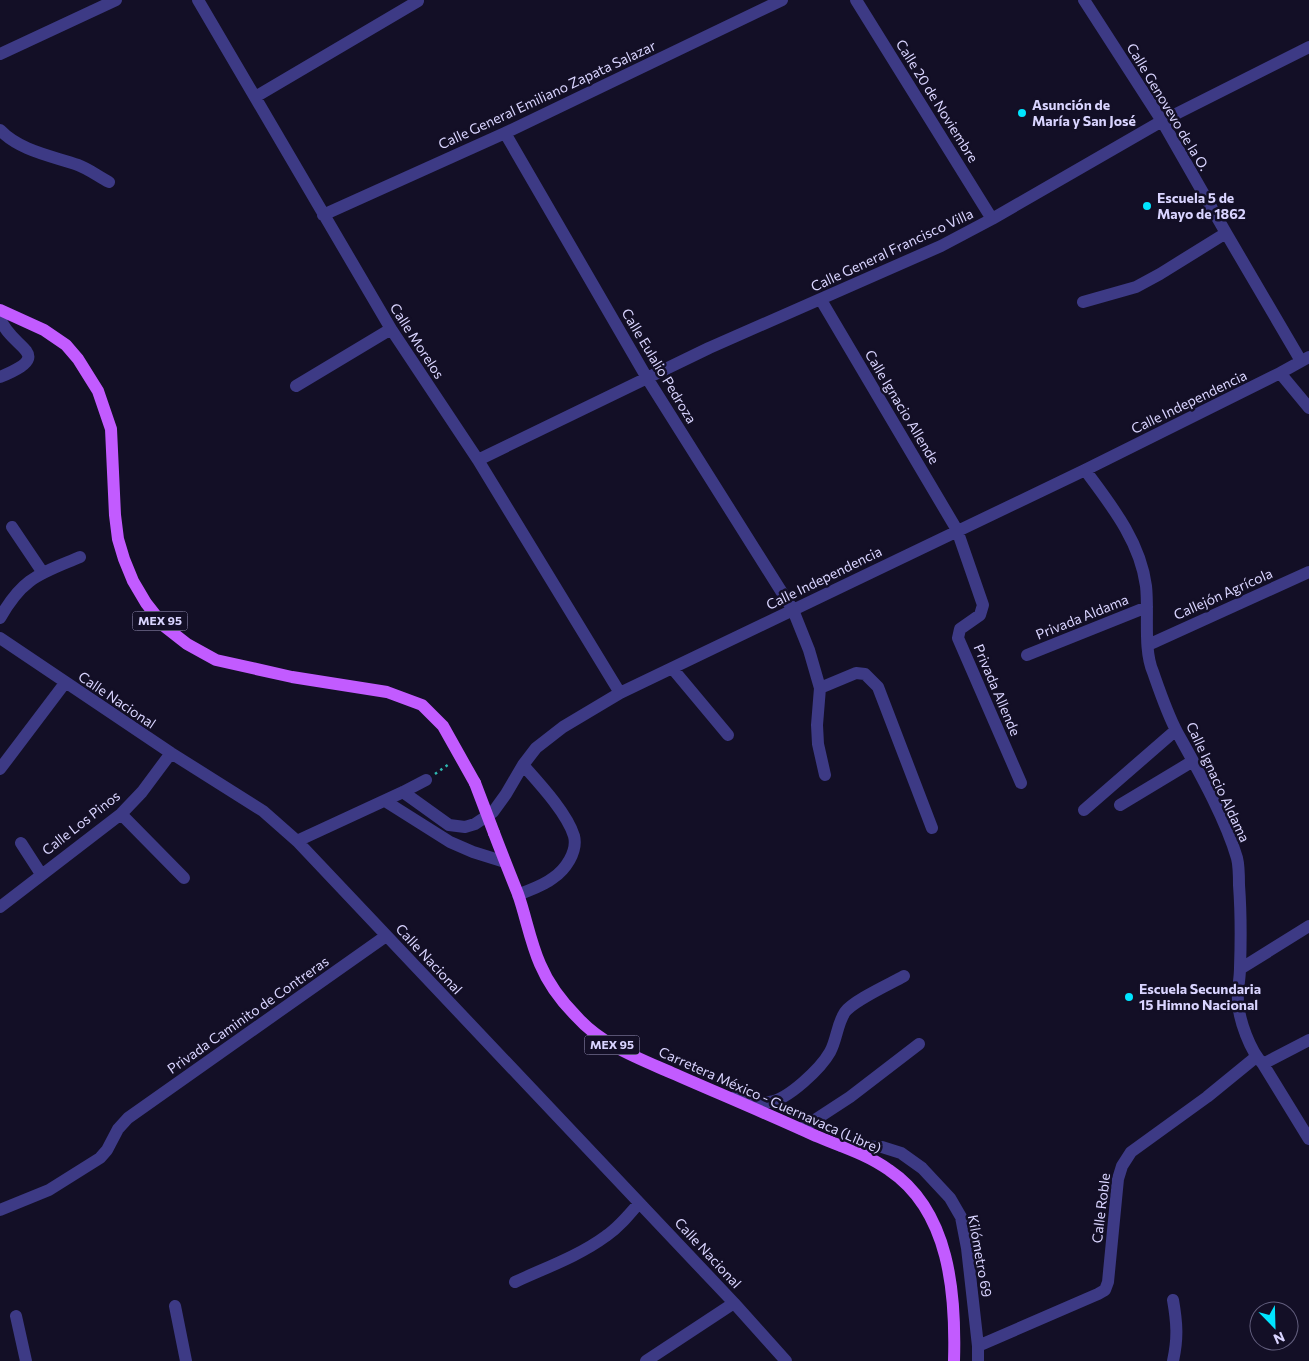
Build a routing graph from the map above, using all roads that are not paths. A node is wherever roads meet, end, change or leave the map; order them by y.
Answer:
1 (116, 0) edge
2 (198, 0) edge
3 (782, 0) edge
4 (856, 0) edge
5 (1084, 0) edge
6 (418, 1) dead end
7 (1309, 47) edge
8 (0, 54) edge
9 (255, 97) junction
10 (1162, 121) junction
11 (0, 130) edge
12 (506, 133) junction
13 (110, 182) dead end
14 (323, 215) junction
15 (992, 219) junction
16 (1226, 233) junction
17 (821, 300) junction
18 (1083, 302) dead end
19 (0, 310) edge
20 (0, 318) edge
21 (391, 329) junction
22 (1305, 359) edge
23 (1280, 373) junction
24 (0, 377) edge
25 (646, 378) junction
26 (296, 386) dead end
27 (1309, 408) edge
28 (478, 460) junction
29 (1085, 470) junction
30 (12, 527) dead end
31 (957, 530) junction
32 (80, 557) dead end
33 (1309, 572) edge
34 (43, 573) junction
35 (1147, 607) junction
36 (793, 610) junction
37 (0, 618) edge
38 (0, 638) edge
39 (1148, 644) junction
40 (1027, 655) dead end
41 (672, 668) junction
42 (65, 683) junction
43 (820, 688) junction
44 (620, 693) junction
45 (1176, 730) junction
46 (728, 735) dead end
47 (171, 753) junction
48 (1193, 760) junction
49 (522, 765) junction
50 (0, 769) edge
51 (825, 776) dead end
52 (426, 780) dead end
53 (1021, 784) dead end
54 (403, 792) junction
55 (385, 801) junction
56 (1120, 805) dead end
57 (1084, 810) dead end
58 (121, 814) junction
59 (932, 828) dead end
60 (297, 841) junction
61 (22, 843) dead end
62 (504, 862) junction
63 (41, 874) junction
64 (184, 878) dead end
65 (518, 894) junction
66 (0, 907) edge
67 (1309, 926) edge
68 (386, 936) junction
69 (1240, 969) junction
70 (904, 976) dead end
71 (1309, 1040) edge
72 (920, 1044) dead end
73 (1260, 1060) junction
74 (721, 1095) junction
75 (801, 1129) junction
76 (1309, 1138) edge
77 (839, 1146) junction
78 (639, 1203) junction
79 (0, 1210) edge
80 (515, 1282) dead end
81 (1173, 1300) dead end
82 (734, 1303) junction
83 (175, 1306) dead end
84 (16, 1316) dead end
85 (978, 1346) junction
86 (26, 1361) edge
87 (186, 1361) edge
88 (646, 1361) edge
89 (786, 1361) edge
90 (954, 1361) edge
91 (978, 1361) edge
92 (1173, 1361) edge

1 - 8 street
2 - 9 street, Calle Morelos
3 - 12 street, Calle General Emiliano Zapata Salazar
4 - 15 street, Calle 20 de Noviembre
5 - 10 street, Calle Genovevo de la O.
6 - 9 street
7 - 10 street, Calle General Francisco Villa
9 - 14 street, Calle Morelos
10 - 15 street, Calle General Francisco Villa
10 - 16 street, Calle Genovevo de la O.
11 - 13 street
12 - 14 street, Calle General Emiliano Zapata Salazar
12 - 25 street, Calle Eulalio Pedroza
14 - 21 street, Calle Morelos
15 - 17 street, Calle General Francisco Villa
16 - 18 street
16 - 22 street, Calle Genovevo de la O.
17 - 25 street, Calle General Francisco Villa
17 - 31 street, Calle Ignacio Allende
19 - 62 main road, Carretera México - Cuernavaca (Libre) / MEX 95, bridge
20 - 24 street
21 - 26 street
21 - 28 street, Calle Morelos
22 - 23 street, Calle Independencia
23 - 27 street
23 - 29 street, Calle Independencia
25 - 28 street, Calle General Francisco Villa
25 - 36 street, Calle Eulalio Pedroza
28 - 44 street, Calle Morelos
29 - 31 street, Calle Independencia
29 - 35 street, Calle Ignacio Aldama
30 - 34 street
31 - 36 street, Calle Independencia
31 - 53 street, Privada Allende
32 - 34 street
33 - 39 street, Callejón Agrícola
34 - 37 street
35 - 39 street, Calle Ignacio Aldama
35 - 40 street, Privada Aldama
36 - 41 street, Calle Independencia
36 - 43 street, Calle Eulalio Pedroza
38 - 42 street, Calle Nacional
39 - 45 street, Calle Ignacio Aldama
41 - 44 street, Calle Independencia
41 - 46 street
42 - 47 street, Calle Nacional
42 - 50 street
43 - 51 street
43 - 59 street
44 - 49 street, Calle Independencia
45 - 48 street, Calle Ignacio Aldama
45 - 57 street
47 - 58 street, Calle Los Pinos
47 - 60 street, Calle Nacional
48 - 56 street
48 - 69 street, Calle Ignacio Aldama
49 - 54 street, Calle Independencia
49 - 65 street
52 - 54 street
54 - 55 street
55 - 60 street
55 - 62 street
58 - 63 street, Calle Los Pinos
58 - 64 street
60 - 68 street, Calle Nacional
61 - 63 street
62 - 65 main road, Carretera México - Cuernavaca (Libre) / MEX 95
63 - 66 street, Calle Los Pinos
65 - 74 main road, Carretera México - Cuernavaca (Libre) / MEX 95
67 - 69 street
68 - 78 street, Calle Nacional
68 - 79 street, Privada Caminito de Contreras
69 - 73 street, Calle Ignacio Aldama
70 - 74 street
71 - 73 street, Calle Roble
72 - 75 street
73 - 76 street, Calle Ignacio Aldama
73 - 85 street, Calle Roble
74 - 75 main road, Carretera México - Cuernavaca (Libre) / MEX 95
75 - 77 main road, Carretera México - Cuernavaca (Libre) / MEX 95
77 - 85 street, Kilómetro 69
77 - 90 main road, Carretera México - Cuernavaca (Libre) / MEX 95
78 - 80 street
78 - 82 street, Calle Nacional
81 - 92 street
82 - 88 street
82 - 89 street, Calle Nacional
83 - 87 street
84 - 86 street
85 - 91 street, Kilómetro 69

